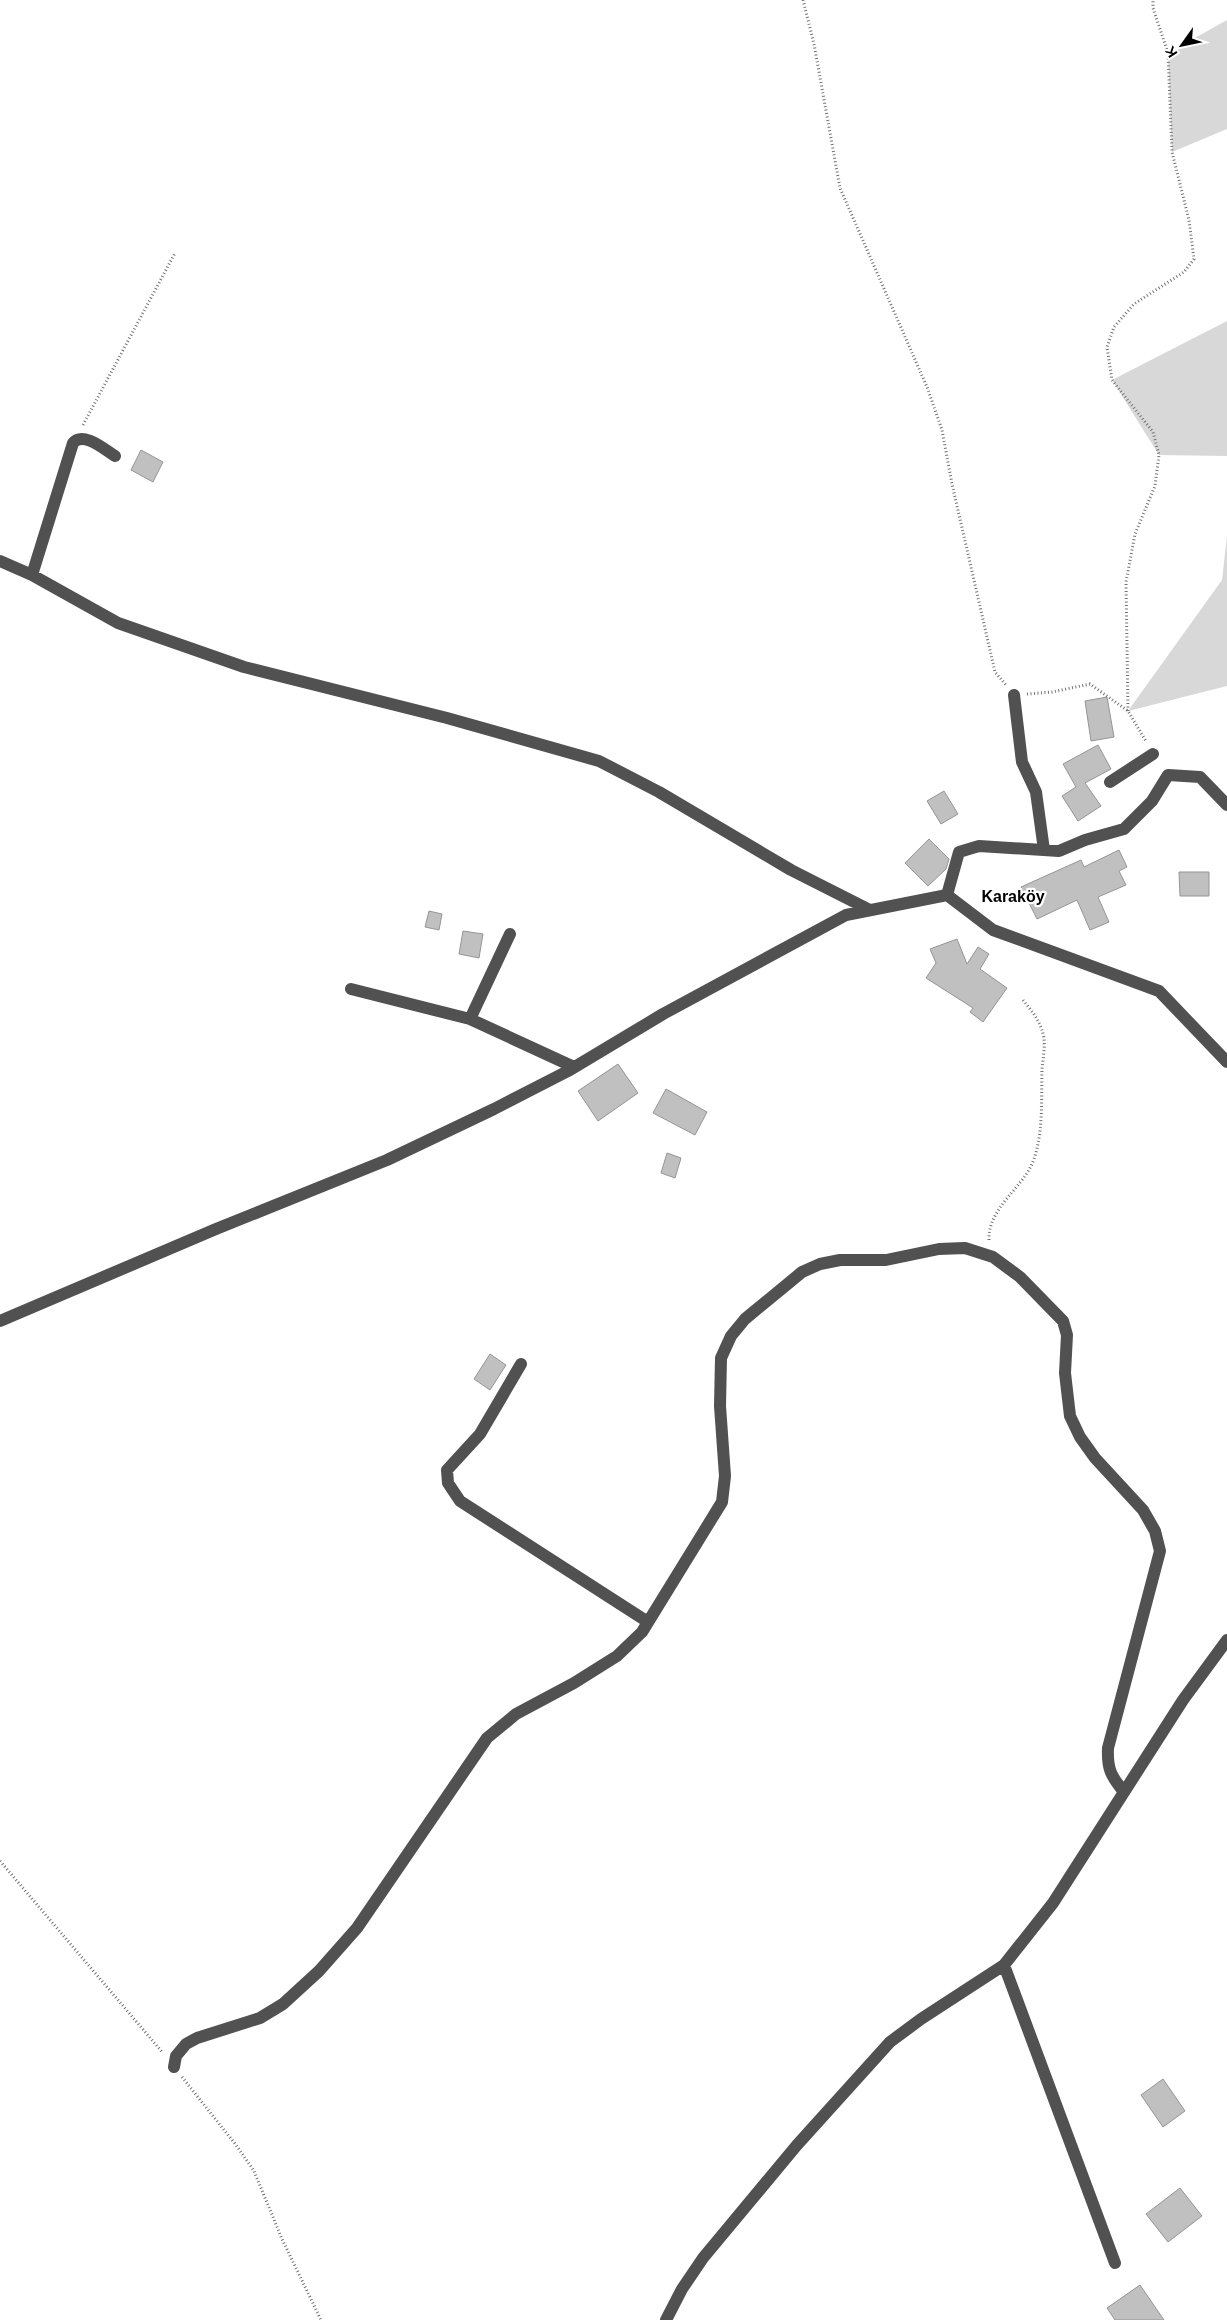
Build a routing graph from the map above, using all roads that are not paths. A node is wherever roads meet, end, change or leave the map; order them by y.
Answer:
1 (115, 456) dead end
2 (0, 561) edge
3 (32, 575) junction
4 (1014, 695) road end
5 (1153, 754) road end
6 (1110, 782) dead end
7 (1227, 805) edge
8 (1044, 850) junction
9 (947, 895) junction
10 (870, 910) junction
11 (510, 934) dead end
12 (351, 989) dead end
13 (470, 1019) junction
14 (1227, 1062) edge
15 (574, 1067) junction
16 (0, 1321) edge
17 (521, 1364) dead end
18 (648, 1622) junction
19 (1227, 1640) edge
20 (1124, 1792) junction
21 (1004, 1965) junction
22 (174, 2066) dead end
23 (1114, 2263) dead end
24 (666, 2320) edge

1 - 3 street
2 - 3 street
3 - 10 street
4 - 8 street
5 - 6 street
7 - 8 street
8 - 9 street
9 - 10 street
9 - 14 street
10 - 15 street
11 - 13 street
12 - 13 street
13 - 15 street
15 - 16 street
17 - 18 street
18 - 20 street
18 - 22 street
19 - 20 street
20 - 21 street
21 - 23 street
21 - 24 street

